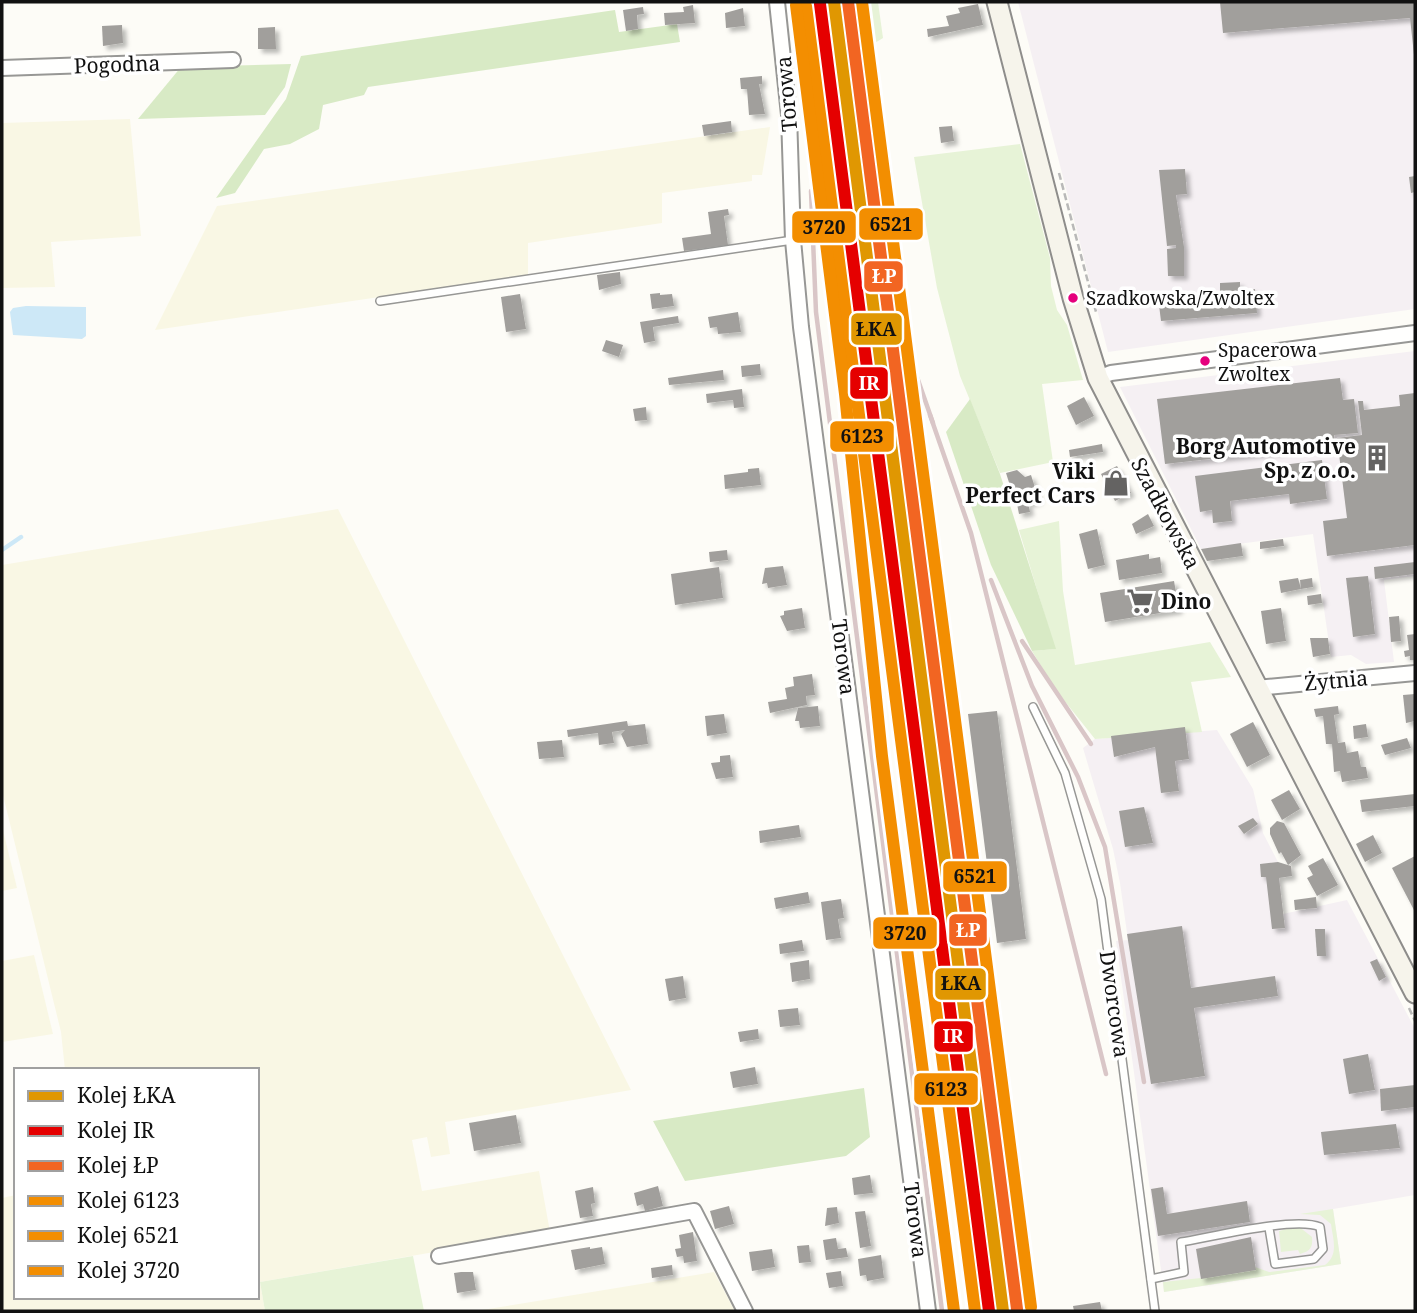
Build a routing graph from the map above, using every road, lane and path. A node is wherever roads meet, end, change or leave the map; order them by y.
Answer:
1 (776, 2) edge
2 (997, 2) edge
3 (233, 60) dead end
4 (2, 68) edge
5 (1058, 170) dead end
6 (793, 240) junction
7 (380, 301) dead end
8 (1097, 316) dead end
9 (1415, 333) edge
10 (1098, 378) junction
11 (1415, 673) edge
12 (1256, 688) junction
13 (1033, 707) dead end
14 (1415, 993) edge
15 (1269, 1227) junction
16 (439, 1256) dead end
17 (1151, 1279) junction
18 (745, 1311) edge
19 (928, 1311) edge
20 (1155, 1311) edge

1 - 6 street, Torowa
2 - 10 street, Szadkowska
3 - 4 street, Pogodna
5 - 8 path
6 - 7 lane
6 - 19 street, Torowa
9 - 10 street
10 - 12 street, Szadkowska
11 - 12 street, Żytnia
12 - 14 street, Szadkowska
13 - 17 lane, Dworcowa
15 - 15 lane
15 - 17 lane
16 - 18 street
17 - 20 lane, Dworcowa

